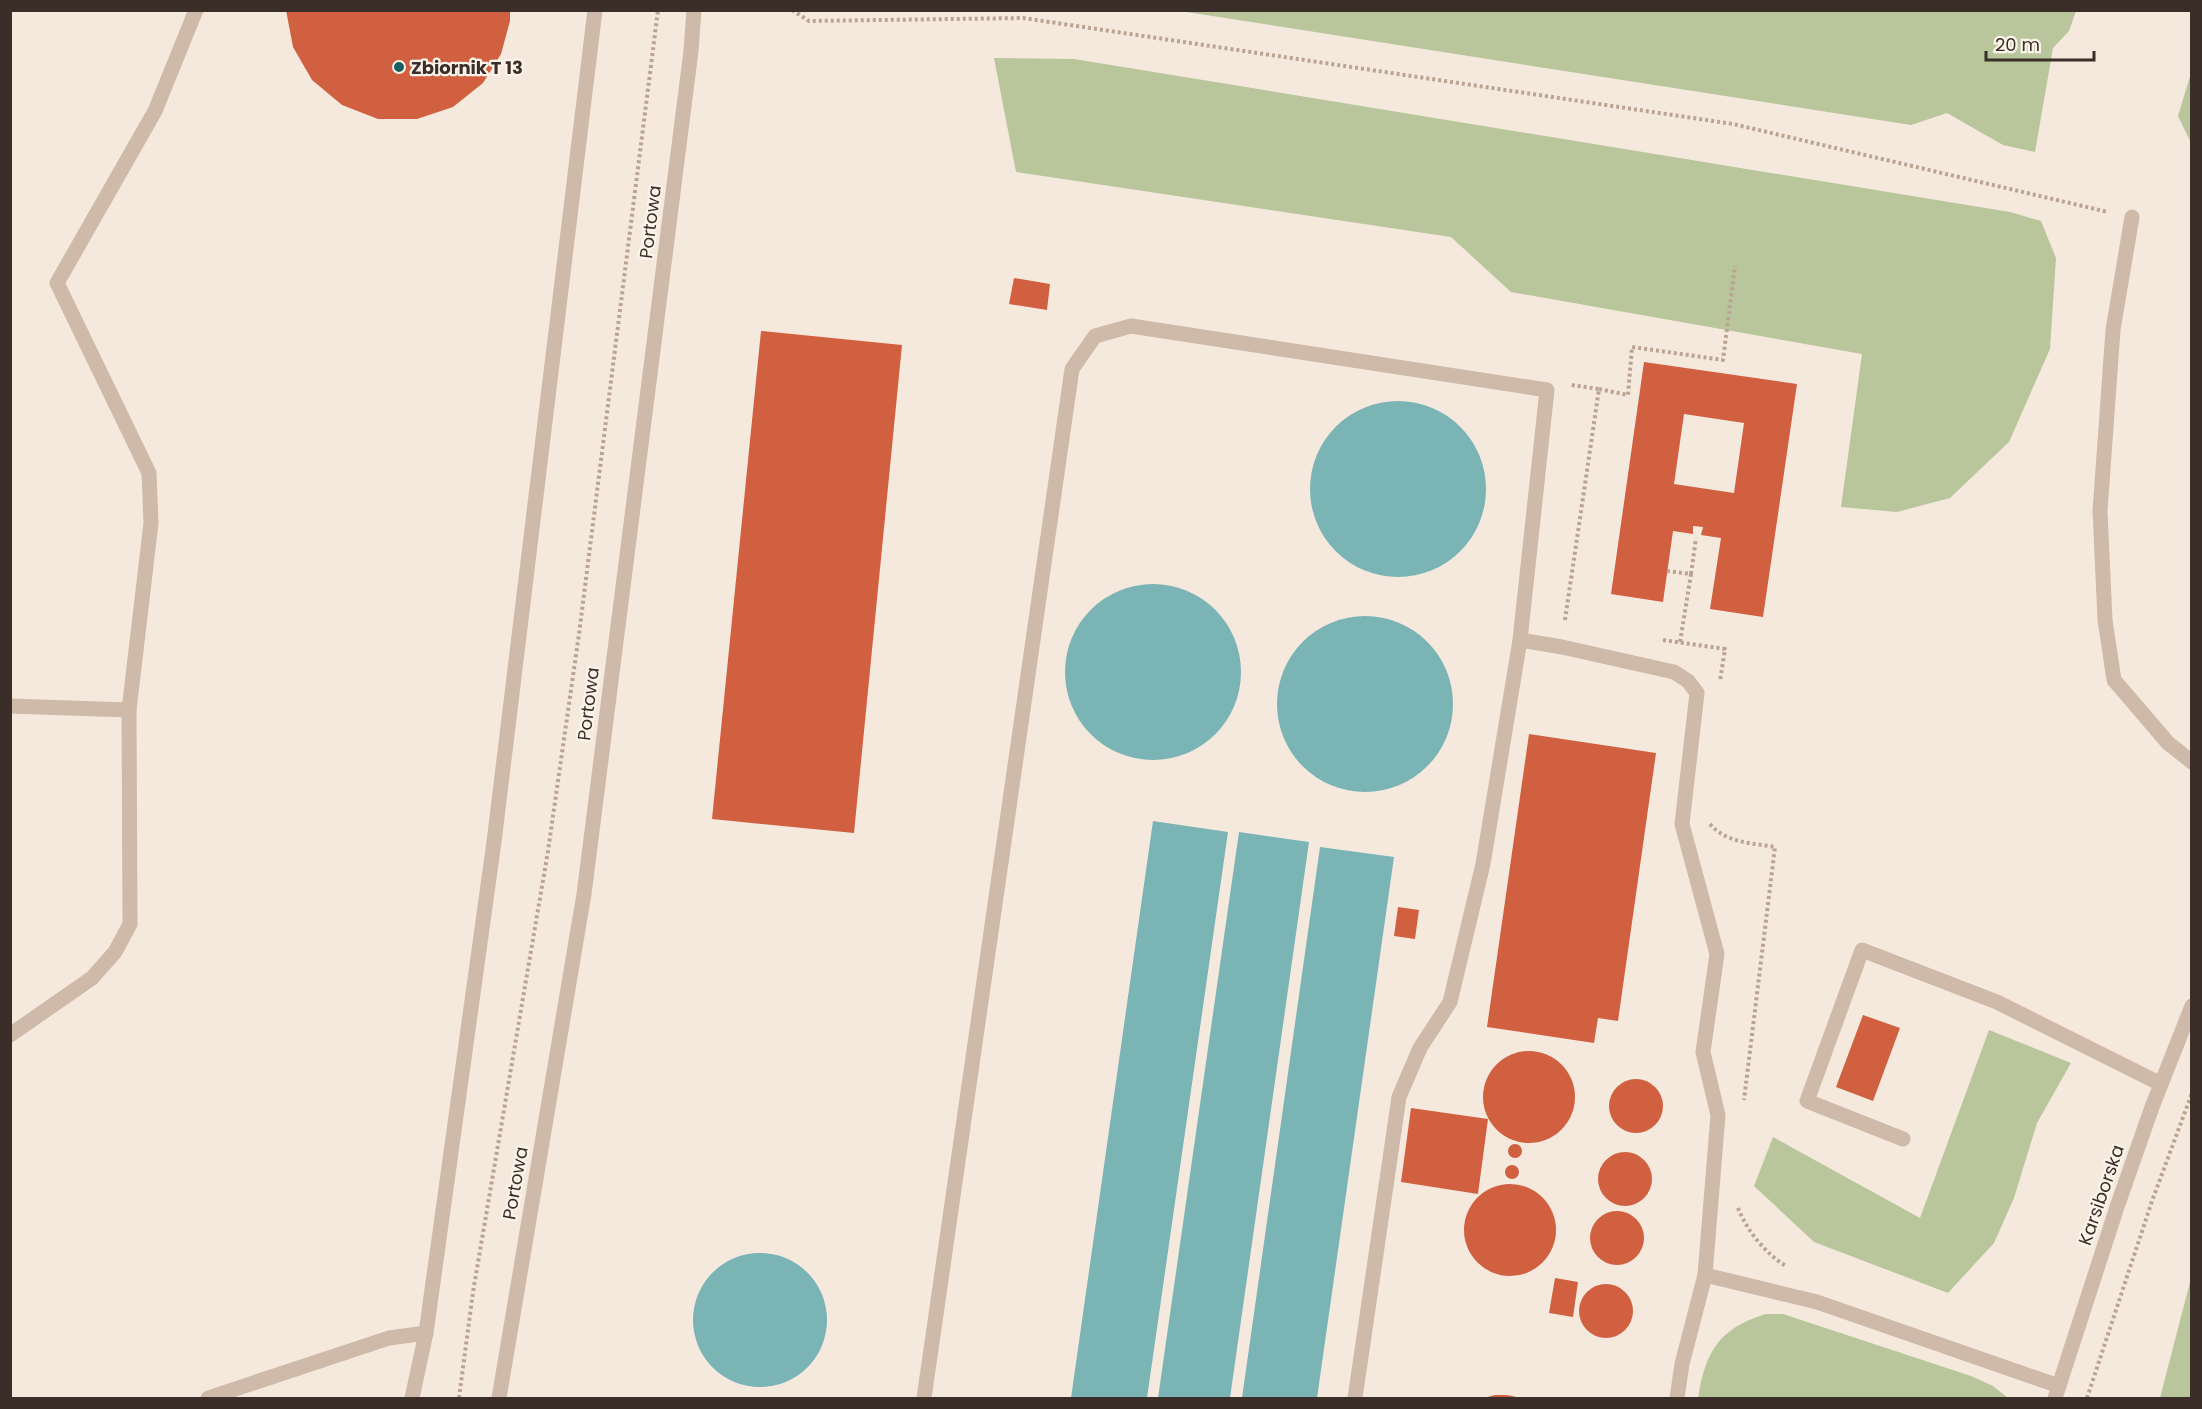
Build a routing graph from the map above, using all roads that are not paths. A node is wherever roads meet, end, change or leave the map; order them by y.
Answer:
1 (196, 10) edge
2 (595, 10) edge
3 (694, 10) edge
4 (2132, 217) road end
5 (1520, 640) junction
6 (10, 706) edge
7 (129, 710) junction
8 (2192, 762) edge
9 (2192, 1006) edge
10 (10, 1035) edge
11 (2161, 1084) junction
12 (1903, 1138) dead end
13 (1705, 1275) junction
14 (426, 1333) junction
15 (2057, 1392) edge
16 (208, 1398) edge
17 (412, 1398) edge
18 (499, 1398) edge
19 (924, 1398) edge
20 (1355, 1398) edge
21 (1677, 1398) edge

1 - 7 street
2 - 14 street
3 - 18 street, Portowa
4 - 8 street
5 - 13 street
5 - 19 street
5 - 20 street
6 - 7 street
7 - 10 street
9 - 11 street, Karsiborska
11 - 12 street
11 - 15 street, Karsiborska
13 - 15 street
13 - 21 street
14 - 16 street
14 - 17 street

